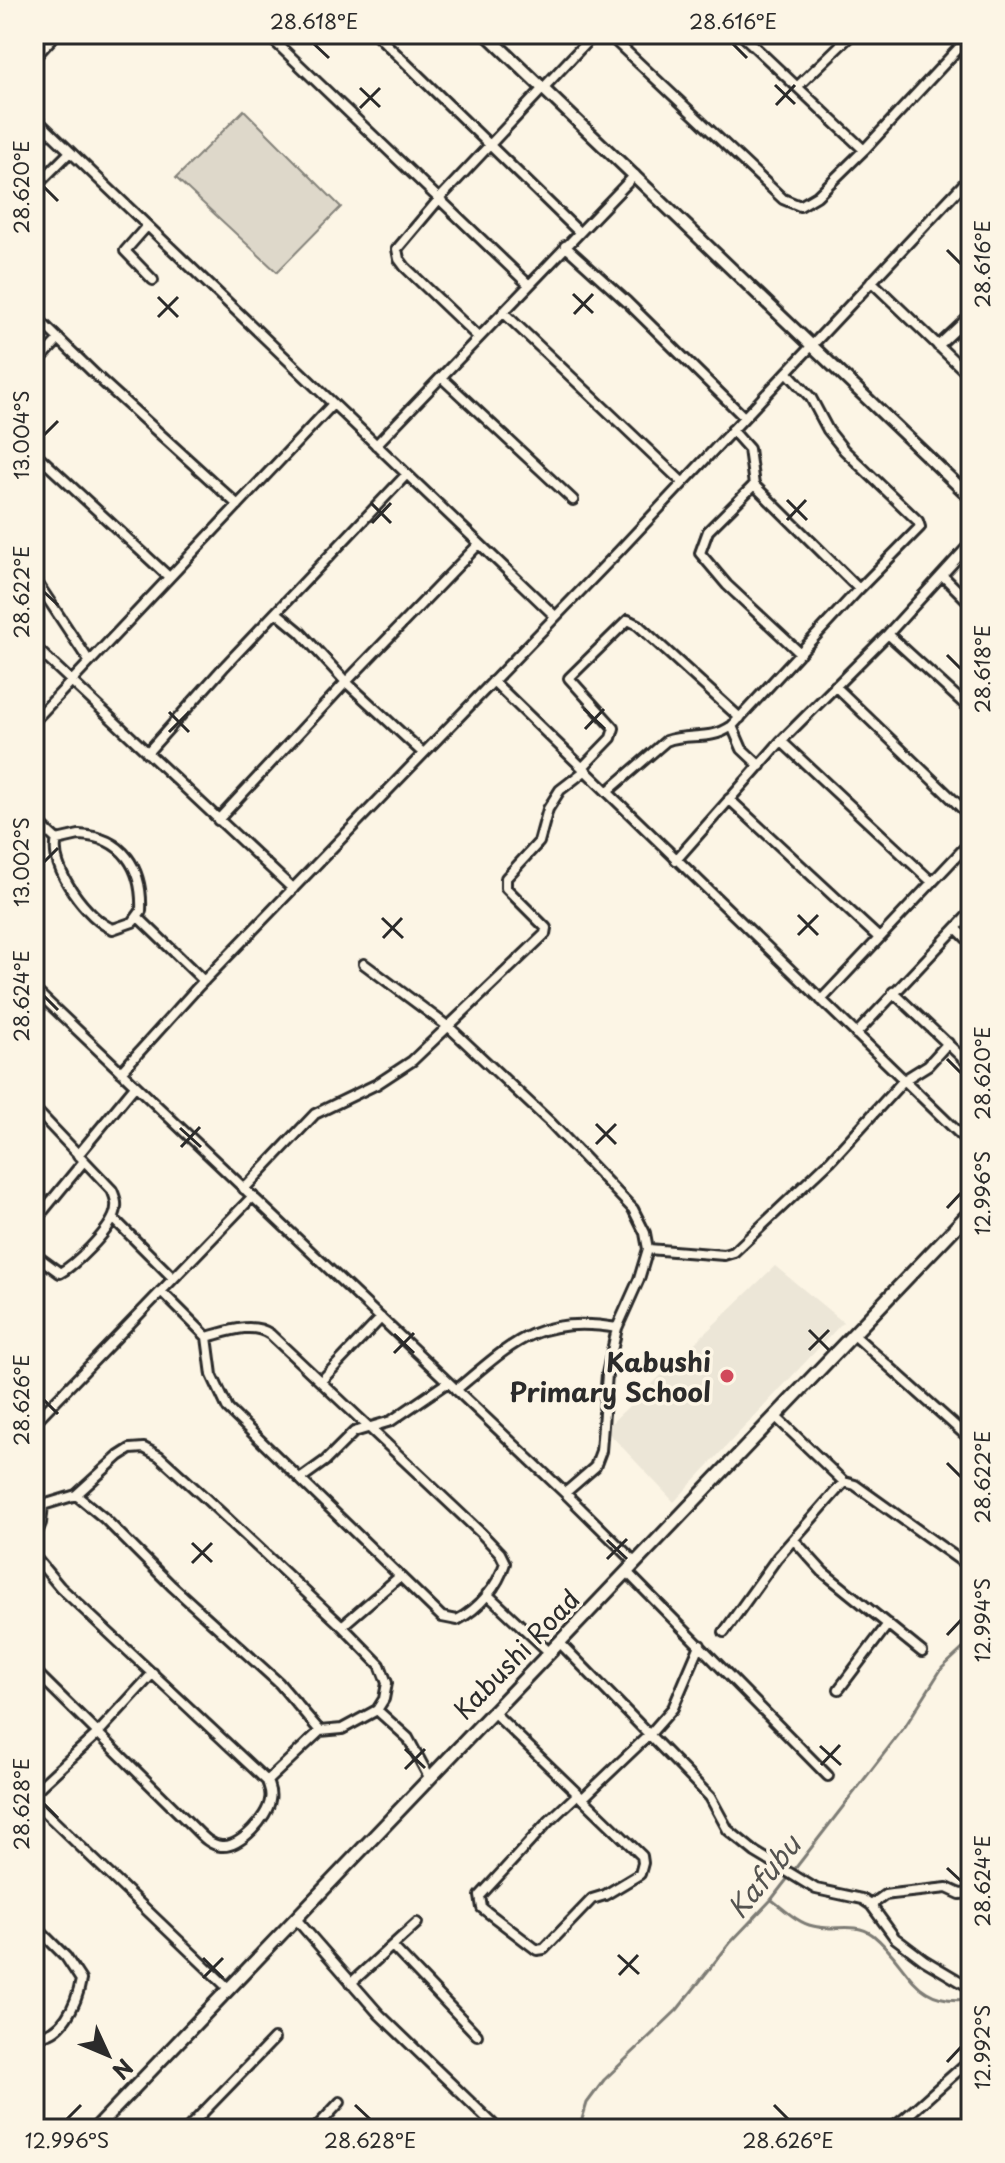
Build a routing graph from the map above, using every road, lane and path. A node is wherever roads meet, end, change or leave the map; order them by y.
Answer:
1 (56, 34) edge
2 (267, 34) edge
3 (376, 34) edge
4 (486, 34) edge
5 (594, 34) edge
6 (608, 34) edge
7 (741, 34) edge
8 (852, 34) edge
9 (971, 35) edge
10 (34, 58) edge
11 (797, 87) junction
12 (543, 89) junction
13 (34, 117) edge
14 (490, 146) junction
15 (864, 150) junction
16 (70, 152) junction
17 (635, 175) junction
18 (971, 176) edge
19 (34, 188) edge
20 (440, 198) junction
21 (147, 226) junction
22 (579, 232) junction
23 (565, 246) junction
24 (153, 280) dead end
25 (871, 281) junction
26 (529, 285) junction
27 (503, 312) junction
28 (34, 315) edge
29 (971, 315) edge
30 (478, 337) junction
31 (59, 339) junction
32 (811, 345) junction
33 (938, 346) junction
34 (34, 366) edge
35 (787, 372) junction
36 (441, 377) junction
37 (971, 377) edge
38 (333, 404) junction
39 (744, 417) junction
40 (732, 430) junction
41 (376, 445) junction
42 (34, 452) edge
43 (407, 474) junction
44 (683, 483) junction
45 (754, 485) junction
46 (971, 498) edge
47 (573, 500) dead end
48 (238, 505) junction
49 (971, 543) edge
50 (479, 544) junction
51 (942, 575) junction
52 (169, 577) junction
53 (34, 578) edge
54 (859, 589) junction
55 (971, 604) edge
56 (277, 613) junction
57 (555, 616) junction
58 (888, 634) junction
59 (34, 646) edge
60 (800, 653) junction
61 (89, 661) junction
62 (70, 681) junction
63 (493, 681) junction
64 (346, 682) junction
65 (835, 686) junction
66 (971, 710) edge
67 (740, 718) junction
68 (34, 721) edge
69 (732, 726) junction
70 (781, 741) junction
71 (147, 753) junction
72 (423, 753) junction
73 (760, 766) junction
74 (584, 769) junction
75 (607, 792) junction
76 (729, 799) junction
77 (971, 817) edge
78 (34, 819) edge
79 (218, 820) junction
80 (57, 840) junction
81 (971, 841) edge
82 (676, 860) junction
83 (932, 882) junction
84 (293, 889) junction
85 (971, 912) edge
86 (138, 917) junction
87 (956, 928) junction
88 (878, 937) junction
89 (971, 943) edge
90 (364, 964) dead end
91 (204, 981) junction
92 (34, 989) edge
93 (893, 992) junction
94 (821, 1000) junction
95 (450, 1028) junction
96 (856, 1034) junction
97 (948, 1043) junction
98 (971, 1066) edge
99 (121, 1072) junction
100 (904, 1080) junction
101 (135, 1086) junction
102 (34, 1108) edge
103 (971, 1127) edge
104 (962, 1136) junction
105 (971, 1145) edge
106 (81, 1158) junction
107 (244, 1189) junction
108 (253, 1196) junction
109 (971, 1211) edge
110 (113, 1218) junction
111 (34, 1222) edge
112 (648, 1249) junction
113 (34, 1254) edge
114 (173, 1278) junction
115 (161, 1291) junction
116 (381, 1318) junction
117 (617, 1328) junction
118 (854, 1335) junction
119 (207, 1337) junction
120 (321, 1381) junction
121 (448, 1382) junction
122 (456, 1390) junction
123 (776, 1417) junction
124 (34, 1423) edge
125 (370, 1427) junction
126 (971, 1440) edge
127 (300, 1479) junction
128 (844, 1482) junction
129 (565, 1493) junction
130 (76, 1495) junction
131 (34, 1496) edge
132 (43, 1505) junction
133 (34, 1540) edge
134 (794, 1540) junction
135 (34, 1556) edge
136 (964, 1563) dead end
137 (630, 1567) junction
138 (399, 1577) junction
139 (487, 1594) junction
140 (888, 1624) junction
141 (342, 1626) junction
142 (724, 1632) dead end
143 (559, 1642) junction
144 (700, 1645) junction
145 (549, 1652) junction
146 (922, 1652) dead end
147 (34, 1670) edge
148 (153, 1673) junction
149 (839, 1689) dead end
150 (377, 1710) junction
151 (492, 1711) junction
152 (320, 1731) junction
153 (97, 1734) junction
154 (650, 1734) junction
155 (828, 1776) dead end
156 (429, 1777) junction
157 (267, 1781) junction
158 (34, 1792) edge
159 (580, 1797) junction
160 (34, 1802) edge
161 (971, 1893) edge
162 (871, 1905) junction
163 (296, 1919) junction
164 (417, 1923) dead end
165 (34, 1925) edge
166 (392, 1946) junction
167 (351, 1983) junction
168 (228, 1988) junction
169 (971, 1988) edge
170 (34, 2034) edge
171 (477, 2035) dead end
172 (274, 2039) dead end
173 (971, 2059) edge
174 (340, 2102) dead end
175 (905, 2118) junction
176 (493, 2124) dead end
177 (95, 2129) edge
178 (187, 2129) edge
179 (315, 2129) edge
180 (891, 2129) edge
181 (913, 2129) edge

1 - 10 street
2 - 20 street
3 - 14 street
4 - 12 street
5 - 12 street
6 - 15 street
7 - 11 street
8 - 11 street
9 - 15 street
11 - 15 street
12 - 14 street
12 - 17 street
13 - 16 street
14 - 20 street
14 - 22 street
16 - 19 street
16 - 21 street
17 - 22 street
17 - 32 street
18 - 25 street
20 - 26 street
20 - 30 street
21 - 24 street
21 - 38 street
22 - 23 street
23 - 26 street
23 - 39 street
25 - 32 street
25 - 33 street
26 - 27 street
27 - 30 street
27 - 44 street
28 - 31 street
29 - 33 street
30 - 36 street
31 - 34 street
31 - 48 street
32 - 35 street
32 - 46 street
33 - 37 street
35 - 39 street
35 - 54 street
36 - 41 street
36 - 47 street
38 - 41 street
38 - 48 street
39 - 40 street
40 - 44 street
40 - 45 street
41 - 43 street
42 - 52 street
43 - 50 street
43 - 56 street
44 - 57 street
45 - 54 street
45 - 60 street
48 - 52 street
49 - 51 street
50 - 57 street
50 - 64 street
51 - 55 street
51 - 58 street
52 - 61 street
53 - 61 street
54 - 60 street
56 - 64 street
56 - 71 street
57 - 63 street
58 - 65 street
58 - 66 street
59 - 62 street
60 - 67 street
61 - 62 street
62 - 68 street
62 - 71 street
63 - 72 street
63 - 74 street
64 - 72 street
64 - 79 street
65 - 70 street
65 - 77 street
67 - 69 street
67 - 74 street
69 - 73 street
69 - 75 street
70 - 73 street
70 - 83 street
71 - 79 street
72 - 84 street
73 - 76 street
74 - 75 street
74 - 95 street
75 - 82 street
76 - 82 street
76 - 88 street
78 - 80 street
79 - 84 street
80 - 86 street
80 - 86 street
81 - 83 street
82 - 94 street
83 - 88 street
84 - 91 street
85 - 87 street
86 - 91 street
87 - 89 street
87 - 93 street
88 - 94 street
90 - 95 street
91 - 99 street
92 - 99 street
93 - 96 street
93 - 97 street
94 - 96 street
95 - 107 street
95 - 112 street
96 - 100 street
97 - 98 street
97 - 100 street
99 - 101 street
100 - 104 street
100 - 112 street
101 - 106 street
101 - 107 street
102 - 106 street
103 - 104 street
104 - 105 street
106 - 110 street
106 - 111 street
107 - 108 street
108 - 114 street
108 - 116 street
109 - 118 main road, Kabushi Road
110 - 113 street
110 - 114 street
112 - 117 street
114 - 115 street
115 - 119 street
115 - 124 street
116 - 120 street
116 - 121 street
117 - 122 street
117 - 129 street
118 - 123 main road, Kabushi Road
118 - 126 street
119 - 120 street
119 - 127 street
120 - 125 street
121 - 122 street
121 - 125 street
122 - 129 street
123 - 128 street
123 - 137 main road, Kabushi Road
125 - 127 street
125 - 139 street
127 - 138 street
128 - 134 street
128 - 136 street
129 - 137 street
130 - 132 street
130 - 141 street
130 - 152 street
131 - 132 street
132 - 133 street
134 - 140 street
134 - 142 street
135 - 148 street
137 - 143 main road, Kabushi Road
137 - 144 street
138 - 139 street
138 - 141 street
139 - 145 street
140 - 146 street
140 - 149 street
141 - 150 street
143 - 145 main road, Kabushi Road
143 - 154 street
144 - 154 street
144 - 155 street
145 - 151 main road, Kabushi Road
147 - 153 street
148 - 153 street
148 - 157 street
150 - 152 street
150 - 156 street
151 - 156 main road, Kabushi Road
151 - 159 street
152 - 157 street
153 - 157 street
153 - 158 street
154 - 159 street
154 - 162 street
156 - 163 main road, Kabushi Road
159 - 159 street
160 - 168 street
161 - 162 street
162 - 169 street
163 - 167 street
163 - 168 main road, Kabushi Road
164 - 166 street
165 - 170 street
166 - 167 street
166 - 171 street
167 - 176 street
168 - 177 main road, Kabushi Road
172 - 178 street
173 - 175 street
174 - 179 street
175 - 180 street
175 - 181 street

